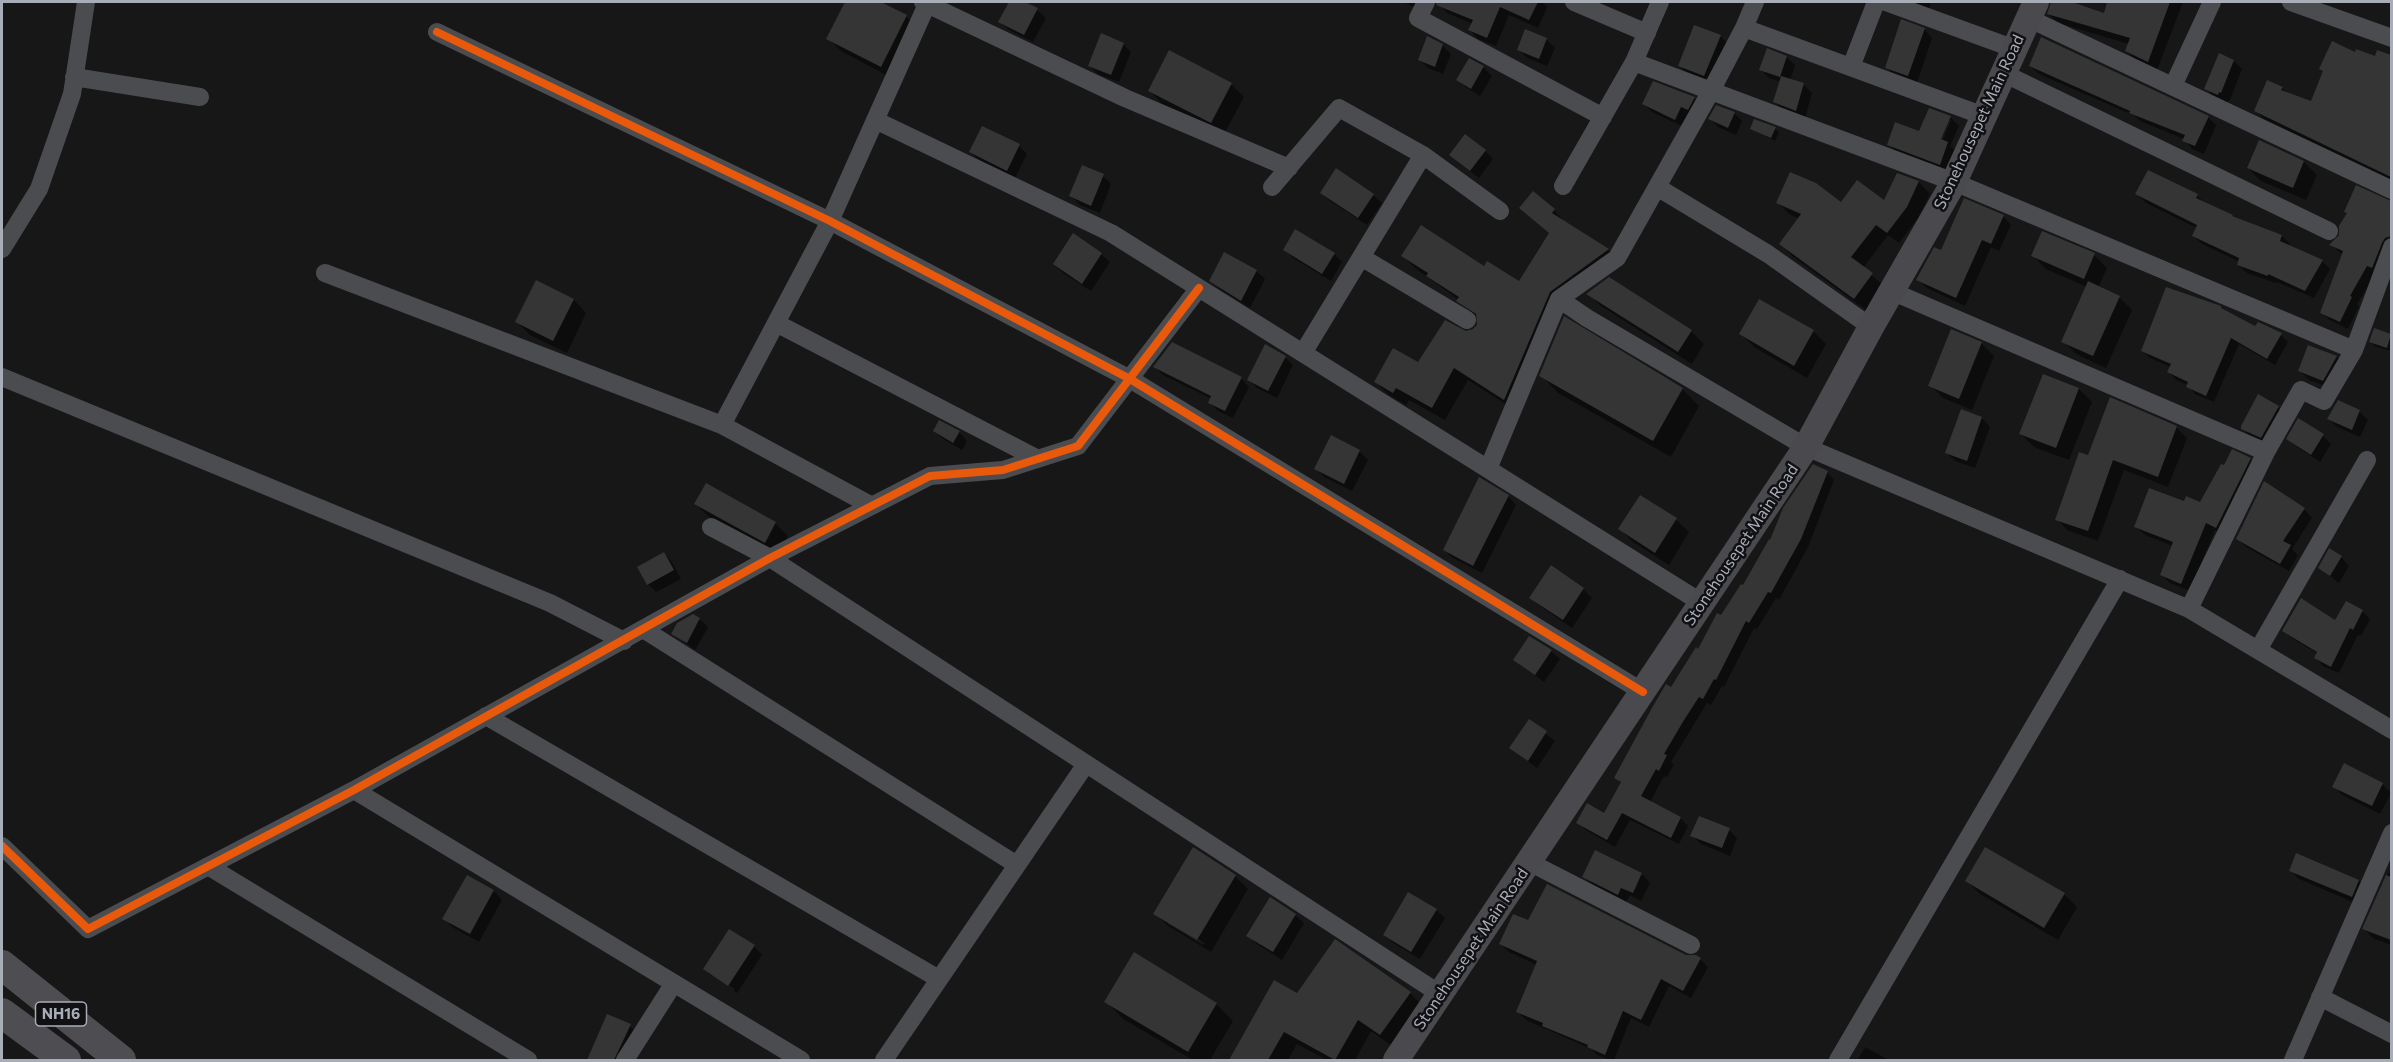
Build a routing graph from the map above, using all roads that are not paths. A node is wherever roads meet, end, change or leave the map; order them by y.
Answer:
1 (86, 2) edge
2 (926, 2) edge
3 (1426, 2) edge
4 (1574, 2) edge
5 (1660, 2) edge
6 (1755, 2) edge
7 (1876, 2) edge
8 (1886, 2) edge
9 (2212, 2) edge
10 (2291, 2) edge
11 (2032, 10) edge
12 (1744, 28) junction
13 (437, 32) dead end
14 (1647, 33) junction
15 (2391, 38) edge
16 (2014, 50) junction
17 (1634, 62) junction
18 (1851, 67) junction
19 (2003, 73) junction
20 (74, 77) junction
21 (2173, 86) junction
22 (1711, 91) junction
23 (200, 97) dead end
24 (1984, 116) junction
25 (1603, 117) junction
26 (875, 120) junction
27 (1423, 155) junction
28 (1289, 168) junction
29 (1954, 182) junction
30 (1563, 186) dead end
31 (1657, 186) junction
32 (1272, 187) dead end
33 (2391, 190) edge
34 (1500, 211) dead end
35 (830, 221) junction
36 (2329, 231) dead end
37 (2391, 247) edge
38 (2, 249) edge
39 (1361, 256) junction
40 (325, 273) dead end
41 (1199, 288) junction
42 (1891, 291) junction
43 (1558, 298) junction
44 (1467, 320) dead end
45 (776, 323) junction
46 (1871, 327) junction
47 (2354, 350) junction
48 (1303, 353) junction
49 (2, 377) edge
50 (1130, 379) junction
51 (722, 425) junction
52 (1806, 447) junction
53 (2266, 452) junction
54 (1038, 459) junction
55 (2367, 460) dead end
56 (1488, 469) junction
57 (872, 506) junction
58 (711, 527) dead end
59 (770, 558) junction
60 (2120, 579) junction
61 (1702, 603) junction
62 (2189, 609) junction
63 (644, 628) junction
64 (624, 641) junction
65 (2258, 650) junction
66 (1643, 692) junction
67 (486, 716) junction
68 (2391, 730) edge
69 (1086, 764) junction
70 (354, 790) junction
71 (2391, 832) edge
72 (2, 846) edge
73 (1529, 862) junction
74 (1017, 865) junction
75 (208, 866) junction
76 (1691, 945) dead end
77 (2, 965) edge
78 (939, 979) junction
79 (674, 983) junction
80 (1440, 994) junction
81 (2320, 997) junction
82 (2, 1013) edge
83 (2391, 1034) edge
84 (66, 1060) edge
85 (121, 1060) edge
86 (528, 1060) edge
87 (625, 1060) edge
88 (801, 1060) edge
89 (884, 1060) edge
90 (1396, 1060) edge
91 (1838, 1060) edge
92 (2293, 1060) edge

1 - 20 street
2 - 26 street
2 - 28 street
3 - 25 street
4 - 14 street
5 - 14 street
6 - 12 street
7 - 18 street
8 - 16 street
9 - 21 street
10 - 15 street
11 - 16 main road, Stonehousepet Main Road
11 - 21 street
12 - 18 street
12 - 22 street
13 - 35 street
14 - 17 street
16 - 19 main road, Stonehousepet Main Road
17 - 22 street
17 - 25 street
18 - 24 street
19 - 24 main road, Stonehousepet Main Road
19 - 36 street
20 - 23 street
20 - 38 street
21 - 33 street
22 - 29 street
22 - 31 street
24 - 29 main road, Stonehousepet Main Road
25 - 30 street
26 - 35 street
26 - 41 street
27 - 28 street
27 - 34 street
27 - 39 street
28 - 32 street
29 - 42 main road, Stonehousepet Main Road
29 - 47 street
31 - 43 street
31 - 46 street
35 - 45 street
35 - 50 street
37 - 47 street
39 - 44 street
39 - 48 street
40 - 51 street
41 - 48 street
41 - 50 street
42 - 46 main road, Stonehousepet Main Road
42 - 53 street
43 - 52 street
43 - 56 street
45 - 51 street
45 - 54 street
46 - 52 main road, Stonehousepet Main Road
47 - 53 street
48 - 56 street
49 - 64 street
50 - 54 street
50 - 66 street
51 - 57 street
52 - 60 street
52 - 61 main road, Stonehousepet Main Road
53 - 62 street
54 - 57 street
55 - 65 street
56 - 61 street
57 - 59 street
58 - 59 street
59 - 63 street
59 - 69 street
60 - 62 street
60 - 91 street
61 - 66 main road, Stonehousepet Main Road
62 - 65 street
63 - 64 street
63 - 74 street
64 - 67 street
65 - 68 street
66 - 73 main road, Stonehousepet Main Road
67 - 70 street
67 - 78 street
69 - 74 street
69 - 80 street
70 - 75 street
70 - 79 street
71 - 81 street
72 - 75 street
73 - 76 street
73 - 80 main road, Stonehousepet Main Road
74 - 78 street
75 - 86 street
77 - 85 highway, NH16
78 - 89 street
79 - 87 street
79 - 88 street
80 - 90 main road, Stonehousepet Main Road
81 - 83 street
81 - 92 street
82 - 84 highway, NH16

